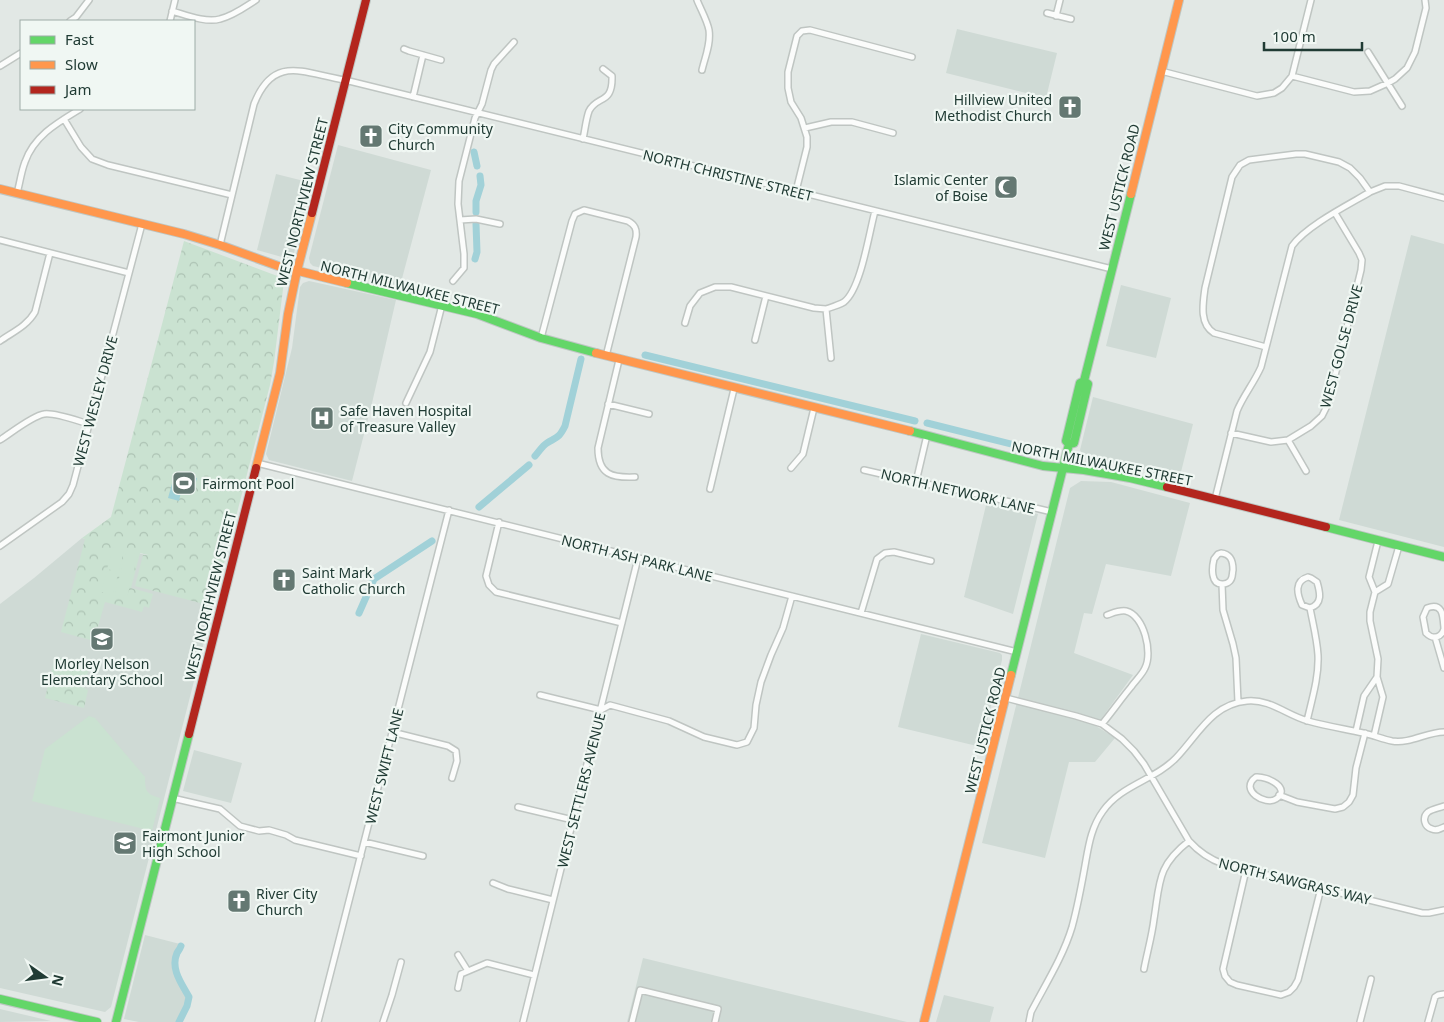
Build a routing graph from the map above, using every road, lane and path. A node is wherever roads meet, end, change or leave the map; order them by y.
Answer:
1 (89, 0) edge
2 (175, 0) edge
3 (256, 0) edge
4 (366, 0) edge
5 (697, 0) edge
6 (1060, 0) edge
7 (1179, 0) edge
8 (1311, 0) edge
9 (1425, 0) edge
10 (172, 11) junction
11 (1047, 13) dead end
12 (1056, 16) junction
13 (1070, 19) dead end
14 (71, 20) edge
15 (170, 20) edge
16 (514, 42) dead end
17 (404, 49) dead end
18 (1368, 52) dead end
19 (20, 54) edge
20 (423, 55) junction
21 (912, 57) dead end
22 (441, 60) dead end
23 (0, 66) edge
24 (603, 69) dead end
25 (702, 70) dead end
26 (1161, 71) junction
27 (1292, 76) junction
28 (345, 80) junction
29 (1388, 83) junction
30 (413, 97) junction
31 (1402, 106) dead end
32 (78, 110) edge
33 (478, 113) junction
34 (64, 119) junction
35 (805, 128) junction
36 (893, 133) dead end
37 (583, 139) junction
38 (0, 189) edge
39 (796, 191) junction
40 (1370, 192) junction
41 (17, 193) junction
42 (232, 195) junction
43 (1444, 198) edge
44 (875, 211) junction
45 (1335, 213) junction
46 (460, 220) junction
47 (142, 224) junction
48 (500, 224) dead end
49 (0, 240) edge
50 (220, 245) junction
51 (50, 253) junction
52 (1112, 269) junction
53 (297, 271) junction
54 (129, 272) junction
55 (453, 280) dead end
56 (766, 296) junction
57 (442, 305) junction
58 (826, 309) junction
59 (685, 323) dead end
60 (541, 338) junction
61 (755, 340) dead end
62 (0, 341) edge
63 (1266, 347) junction
64 (606, 356) junction
65 (831, 358) dead end
66 (619, 360) junction
67 (734, 389) junction
68 (406, 403) dead end
69 (608, 404) junction
70 (814, 408) junction
71 (650, 414) dead end
72 (89, 424) junction
73 (1231, 433) junction
74 (927, 435) junction
75 (0, 440) edge
76 (1288, 440) junction
77 (257, 463) junction
78 (1064, 467) junction
79 (791, 468) dead end
80 (864, 470) dead end
81 (1306, 471) dead end
82 (635, 478) dead end
83 (916, 482) junction
84 (710, 488) dead end
85 (1215, 499) junction
86 (449, 510) junction
87 (1052, 512) junction
88 (500, 522) junction
89 (1378, 540) junction
90 (0, 546) edge
91 (1399, 546) junction
92 (1444, 557) edge
93 (638, 558) junction
94 (931, 561) dead end
95 (1222, 584) junction
96 (1375, 592) junction
97 (792, 596) junction
98 (1310, 608) junction
99 (861, 613) junction
100 (1107, 614) dead end
101 (622, 623) junction
102 (1444, 628) edge
103 (1435, 637) junction
104 (1017, 652) junction
105 (1444, 668) edge
106 (1377, 677) junction
107 (540, 695) dead end
108 (1006, 698) junction
109 (1238, 702) junction
110 (601, 710) junction
111 (1307, 720) junction
112 (1102, 724) junction
113 (1356, 731) junction
114 (392, 732) junction
115 (1444, 732) edge
116 (1365, 733) junction
117 (1374, 736) junction
118 (1152, 777) junction
119 (452, 778) dead end
120 (1279, 795) junction
121 (172, 798) junction
122 (1444, 806) edge
123 (518, 807) dead end
124 (573, 820) junction
125 (1444, 827) edge
126 (1190, 841) junction
127 (364, 842) junction
128 (361, 856) junction
129 (423, 856) dead end
130 (1246, 870) junction
131 (493, 883) dead end
132 (1321, 888) junction
133 (553, 900) junction
134 (1444, 910) edge
135 (458, 955) dead end
136 (401, 962) dead end
137 (1144, 969) dead end
138 (468, 971) junction
139 (534, 975) junction
140 (1371, 978) dead end
141 (458, 988) dead end
142 (1444, 994) edge
143 (0, 999) edge
144 (97, 1022) edge
145 (116, 1022) edge
146 (318, 1022) edge
147 (383, 1022) edge
148 (523, 1022) edge
149 (632, 1022) edge
150 (715, 1022) edge
151 (924, 1022) edge
152 (1029, 1022) edge
153 (1360, 1022) edge
154 (1428, 1022) edge

1 - 14 street
2 - 10 street
3 - 10 street
4 - 28 main road, WEST NORTHVIEW STREET
5 - 25 street
6 - 12 street
7 - 26 main road, WEST USTICK ROAD
8 - 27 street
9 - 29 street
10 - 15 street
11 - 12 street
12 - 13 street
16 - 33 street
17 - 20 street
18 - 29 street
19 - 23 street
20 - 22 street
20 - 30 street
21 - 35 street
24 - 37 street
26 - 27 street
26 - 52 main road, WEST USTICK ROAD
27 - 29 street
28 - 30 street, NORTH CHRISTINE STREET
28 - 42 street, NORTH CHRISTINE STREET
28 - 53 main road, WEST NORTHVIEW STREET
29 - 31 street
30 - 33 street, NORTH CHRISTINE STREET
32 - 34 street
33 - 37 street, NORTH CHRISTINE STREET
33 - 46 street
34 - 41 street
34 - 42 street
35 - 36 street
35 - 39 street
37 - 39 street, NORTH CHRISTINE STREET
38 - 41 main road, NORTH MILWAUKEE STREET
39 - 44 street, NORTH CHRISTINE STREET
40 - 43 street
40 - 45 street
40 - 63 street
41 - 47 main road, NORTH MILWAUKEE STREET
42 - 50 street, NORTH CHRISTINE STREET
44 - 52 street, NORTH CHRISTINE STREET
44 - 58 street
45 - 63 street
45 - 76 street, WEST GOLSE DRIVE
46 - 48 street
46 - 55 street
47 - 50 main road, NORTH MILWAUKEE STREET
47 - 54 street, WEST WESLEY DRIVE
49 - 51 street
50 - 53 main road, NORTH MILWAUKEE STREET
51 - 54 street
51 - 62 street
52 - 78 main road, WEST USTICK ROAD
53 - 57 main road, NORTH MILWAUKEE STREET
53 - 77 main road, WEST NORTHVIEW STREET
54 - 72 street, WEST WESLEY DRIVE
56 - 58 street
56 - 59 street
56 - 61 street
57 - 60 main road, NORTH MILWAUKEE STREET
57 - 68 street
58 - 65 street
60 - 64 main road, NORTH MILWAUKEE STREET
60 - 64 street
63 - 73 street
64 - 66 main road, NORTH MILWAUKEE STREET
66 - 67 main road, NORTH MILWAUKEE STREET
66 - 69 street
67 - 70 main road, NORTH MILWAUKEE STREET
67 - 84 street
69 - 71 street
69 - 82 street
70 - 74 main road, NORTH MILWAUKEE STREET
70 - 79 street
72 - 75 street
72 - 90 street, WEST WESLEY DRIVE
73 - 76 street
73 - 85 street
74 - 78 main road, NORTH MILWAUKEE STREET
74 - 83 street
76 - 81 street
77 - 86 street, NORTH ASH PARK LANE
77 - 121 main road, WEST NORTHVIEW STREET
78 - 85 main road, NORTH MILWAUKEE STREET
78 - 87 main road, WEST USTICK ROAD
80 - 83 street, NORTH NETWORK LANE
83 - 87 street, NORTH NETWORK LANE
85 - 89 main road, NORTH MILWAUKEE STREET
86 - 88 street, NORTH ASH PARK LANE
86 - 114 street, WEST SWIFT LANE
87 - 104 main road, WEST USTICK ROAD
88 - 93 street, NORTH ASH PARK LANE
88 - 101 street
89 - 91 main road, NORTH MILWAUKEE STREET
89 - 96 street
91 - 92 main road, NORTH MILWAUKEE STREET
91 - 96 street
93 - 97 street, NORTH ASH PARK LANE
93 - 101 street, WEST SETTLERS AVENUE
94 - 99 street
95 - 95 street
95 - 109 street
96 - 106 street
97 - 99 street, NORTH ASH PARK LANE
97 - 110 street
98 - 98 street
98 - 111 street
99 - 104 street, NORTH ASH PARK LANE
100 - 112 street
101 - 110 street, WEST SETTLERS AVENUE
102 - 103 street
102 - 103 street
103 - 105 street
104 - 108 main road, WEST USTICK ROAD
106 - 113 street
106 - 117 street
107 - 110 street
108 - 112 street, NORTH SAWGRASS WAY
108 - 151 main road, WEST USTICK ROAD
109 - 111 street
109 - 118 street
110 - 124 street, WEST SETTLERS AVENUE
111 - 113 street
112 - 118 street, NORTH SAWGRASS WAY
113 - 116 street
114 - 119 street
114 - 127 street, WEST SWIFT LANE
115 - 117 street
116 - 117 street
116 - 120 street
118 - 126 street, NORTH SAWGRASS WAY
118 - 152 street
120 - 120 street
121 - 128 street
121 - 145 main road, WEST NORTHVIEW STREET
122 - 125 street
123 - 124 street
124 - 133 street, WEST SETTLERS AVENUE
126 - 130 street, NORTH SAWGRASS WAY
126 - 137 street
127 - 128 street, WEST SWIFT LANE
127 - 129 street
128 - 146 street, WEST SWIFT LANE
130 - 132 street, NORTH SAWGRASS WAY
130 - 132 street
131 - 133 street
132 - 134 street, NORTH SAWGRASS WAY
133 - 139 street, WEST SETTLERS AVENUE
135 - 138 street
136 - 147 street
138 - 139 street
138 - 141 street
139 - 148 street, WEST SETTLERS AVENUE
140 - 153 street
142 - 154 street
143 - 144 main road
149 - 150 street

